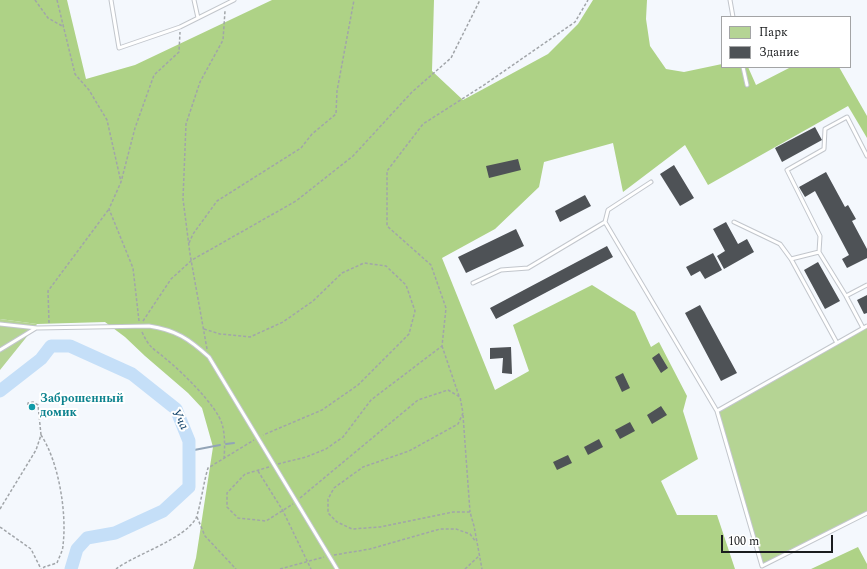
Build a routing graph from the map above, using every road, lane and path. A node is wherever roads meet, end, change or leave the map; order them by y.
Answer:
1 (35, 0) edge
2 (57, 0) edge
3 (111, 0) edge
4 (194, 0) edge
5 (234, 0) edge
6 (354, 0) edge
7 (480, 0) edge
8 (588, 0) edge
9 (730, 0) edge
10 (225, 5) junction
11 (734, 16) edge
12 (198, 18) junction
13 (64, 26) junction
14 (180, 26) junction
15 (743, 68) edge
16 (747, 85) dead end
17 (867, 156) edge
18 (121, 182) junction
19 (650, 182) dead end
20 (109, 209) junction
21 (605, 222) junction
22 (734, 222) dead end
23 (189, 243) junction
24 (819, 252) junction
25 (791, 259) junction
26 (192, 260) junction
27 (473, 283) dead end
28 (867, 285) edge
29 (846, 296) junction
30 (0, 324) edge
31 (140, 326) junction
32 (867, 326) edge
33 (37, 328) junction
34 (49, 328) junction
35 (863, 328) junction
36 (204, 329) junction
37 (836, 343) junction
38 (442, 346) junction
39 (0, 350) edge
40 (209, 357) junction
41 (460, 397) junction
42 (28, 405) dead end
43 (717, 411) junction
44 (463, 413) junction
45 (41, 435) junction
46 (257, 438) junction
47 (224, 458) junction
48 (274, 465) junction
49 (258, 470) junction
50 (296, 502) junction
51 (0, 510) edge
52 (283, 511) junction
53 (470, 512) junction
54 (867, 513) edge
55 (197, 517) junction
56 (0, 527) edge
57 (476, 542) junction
58 (480, 555) junction
59 (329, 556) junction
60 (308, 562) junction
61 (42, 569) edge
62 (116, 569) edge
63 (236, 569) edge
64 (280, 569) edge
65 (311, 569) edge
66 (337, 569) edge
67 (465, 569) edge
68 (482, 569) edge

1 - 13 path
2 - 13 path
3 - 14 lane
4 - 12 lane
5 - 10 lane
6 - 23 path
7 - 26 path
8 - 38 path
9 - 11 lane
10 - 12 lane
10 - 23 path
12 - 14 lane
13 - 18 path
14 - 18 path
15 - 16 lane
17 - 24 lane
18 - 20 path
19 - 21 lane
20 - 31 path
20 - 34 path
21 - 27 lane
21 - 43 lane
22 - 25 lane
23 - 26 path
24 - 25 lane
24 - 29 lane
25 - 37 lane
26 - 31 path
26 - 36 path
28 - 29 lane
29 - 35 lane
30 - 33 lane
31 - 34 lane
31 - 40 lane
31 - 47 path
32 - 35 lane
33 - 34 lane
33 - 39 lane
35 - 37 lane
36 - 40 path
36 - 46 path
37 - 43 lane
38 - 41 path
38 - 48 path
40 - 46 lane
41 - 44 path
41 - 50 path
42 - 45 path
43 - 54 lane
44 - 53 path
44 - 53 path
45 - 51 path
45 - 61 path
46 - 47 path
46 - 48 lane
47 - 55 path
48 - 49 path
48 - 50 lane
49 - 52 path
49 - 52 path
50 - 52 path
50 - 59 lane
52 - 60 path
53 - 57 path
55 - 62 path
55 - 63 path
56 - 61 path
57 - 58 path
57 - 59 path
58 - 67 path
58 - 68 path
59 - 60 path
59 - 66 lane
60 - 64 path
60 - 65 path

